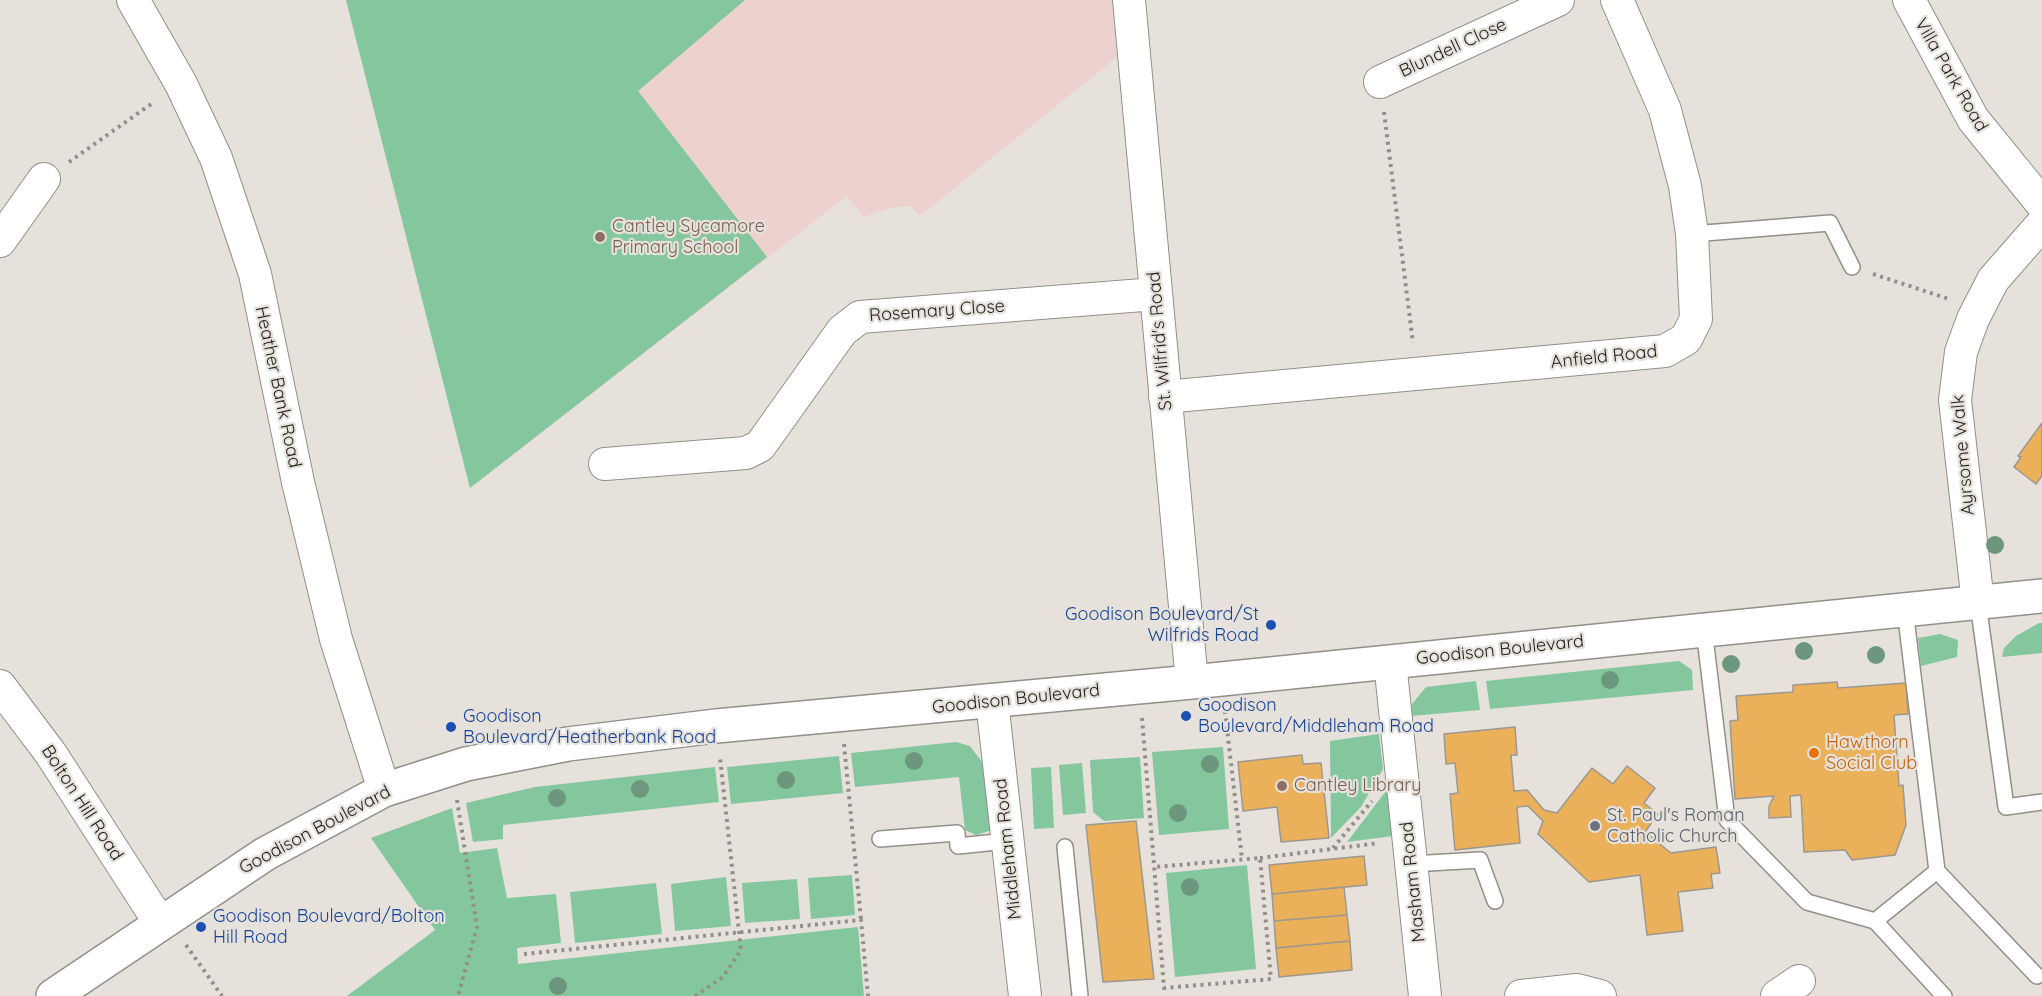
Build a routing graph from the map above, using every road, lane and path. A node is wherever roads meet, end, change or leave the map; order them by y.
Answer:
1 (133, 0) edge
2 (1129, 0) edge
3 (1558, 0) edge
4 (1617, 0) edge
5 (1908, 0) edge
6 (1380, 82) joint
7 (181, 84) junction
8 (44, 179) joint
9 (2042, 204) edge
10 (2042, 224) edge
11 (1692, 234) junction
12 (0, 241) edge
13 (1852, 267) joint
14 (1156, 294) junction
15 (1979, 309) junction
16 (1417, 375) junction
17 (1165, 397) junction
18 (605, 464) dead end
19 (2042, 596) edge
20 (1978, 603) junction
21 (1905, 610) junction
22 (1704, 629) junction
23 (1390, 662) junction
24 (1207, 681) junction
25 (0, 686) edge
26 (1140, 687) junction
27 (992, 701) junction
28 (841, 716) junction
29 (716, 726) junction
30 (1400, 756) junction
31 (452, 769) junction
32 (384, 790) junction
33 (2042, 802) edge
34 (880, 839) dead end
35 (1007, 841) junction
36 (1065, 847) dead end
37 (1333, 849) junction
38 (1409, 852) junction
39 (1260, 858) junction
40 (1242, 859) junction
41 (1155, 867) junction
42 (1937, 871) junction
43 (1495, 901) dead end
44 (163, 920) junction
45 (861, 920) junction
46 (1875, 921) junction
47 (739, 932) junction
48 (524, 954) dead end
49 (2037, 976) dead end
50 (53, 996) edge
51 (222, 996) edge
52 (458, 996) edge
53 (695, 996) edge
54 (868, 996) edge
55 (1024, 996) edge
56 (1080, 996) edge
57 (1425, 996) edge
58 (1521, 996) edge
59 (1600, 996) edge
60 (1944, 996) edge

1 - 7 street, Heather Bank Road
2 - 14 street, St. Wilfrid's Road
3 - 6 street, Blundell Close
4 - 11 street, Anfield Road
5 - 9 street, Villa Park Road
6 - 16 path
7 - 8 path
7 - 32 street, Heather Bank Road
8 - 12 street
10 - 15 street, Ayrsome Walk
11 - 13 lane
11 - 16 street, Anfield Road
13 - 15 path
14 - 17 street, St. Wilfrid's Road
14 - 18 street, Rosemary Close
15 - 20 street, Ayrsome Walk
16 - 17 street, Anfield Road
17 - 24 street, St. Wilfrid's Road
19 - 20 street, Goodison Boulevard
20 - 21 street, Goodison Boulevard
20 - 33 lane
21 - 22 street, Goodison Boulevard
21 - 42 lane
22 - 23 street, Goodison Boulevard
22 - 46 lane
23 - 24 street, Goodison Boulevard
23 - 30 street, Masham Road
24 - 26 street, Goodison Boulevard
24 - 40 path
25 - 44 street, Bolton Hill Road
26 - 27 street, Goodison Boulevard
26 - 41 path
27 - 28 street, Goodison Boulevard
27 - 35 street, Middleham Road
28 - 29 street, Goodison Boulevard
28 - 45 path
29 - 31 street, Goodison Boulevard
29 - 47 path
30 - 37 path
30 - 38 street, Masham Road
31 - 32 street, Goodison Boulevard
31 - 52 path
32 - 44 street, Goodison Boulevard
34 - 35 lane
35 - 55 street, Middleham Road
36 - 56 lane
37 - 38 path
37 - 39 path
38 - 43 lane
38 - 57 street, Masham Road
39 - 40 path
39 - 41 path
40 - 41 path
42 - 46 lane
42 - 49 lane
44 - 50 street, Goodison Boulevard
44 - 51 path
45 - 47 path
45 - 54 path
46 - 60 lane
47 - 48 path
47 - 53 path
58 - 59 street

